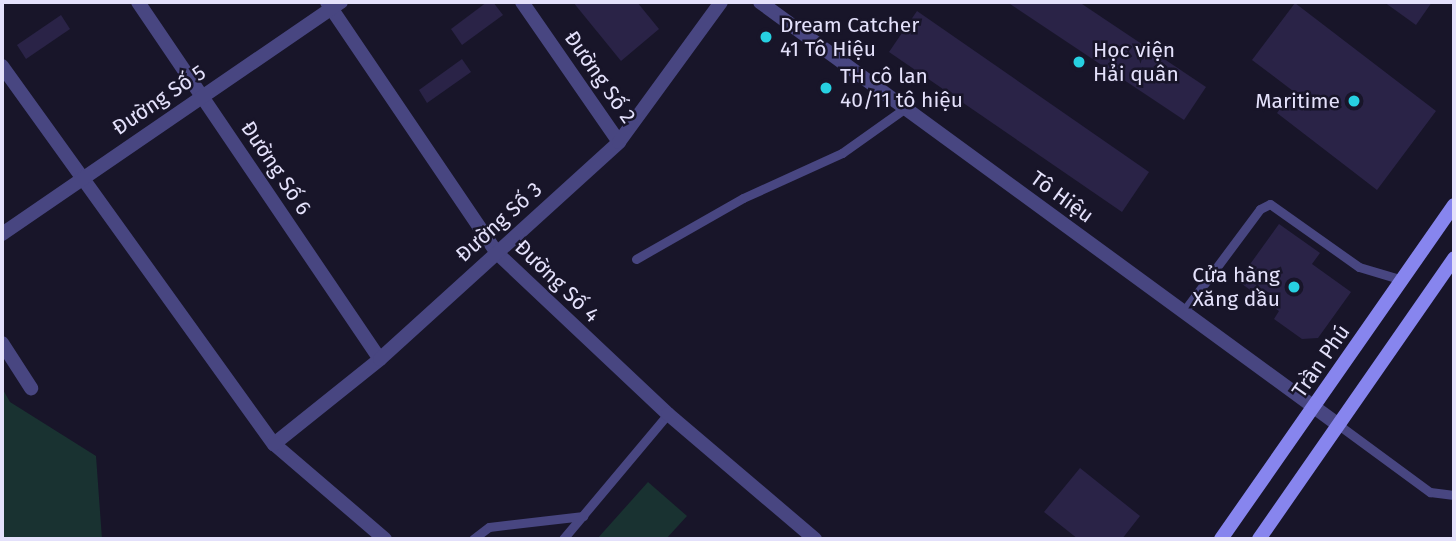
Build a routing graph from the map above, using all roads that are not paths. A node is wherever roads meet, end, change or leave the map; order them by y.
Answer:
1 (138, 2) edge
2 (522, 2) edge
3 (722, 2) edge
4 (760, 2) edge
5 (333, 4) edge
6 (2, 66) edge
7 (202, 97) junction
8 (904, 108) junction
9 (619, 142) junction
10 (80, 180) junction
11 (1454, 205) edge
12 (2, 234) edge
13 (497, 253) junction
14 (1454, 258) edge
15 (636, 259) dead end
16 (1403, 280) junction
17 (1184, 311) junction
18 (2, 343) edge
19 (380, 359) junction
20 (31, 387) dead end
21 (1314, 408) junction
22 (668, 414) junction
23 (1340, 426) junction
24 (274, 444) junction
25 (1454, 495) edge
26 (583, 516) junction
27 (385, 539) edge
28 (473, 539) edge
29 (563, 539) edge
30 (815, 539) edge
31 (1221, 539) edge
32 (1259, 539) edge

1 - 7 street, Đường Số 6
2 - 9 street, Đường Số 2
3 - 9 street, Đường Số 3
4 - 8 street, Tô Hiệu
5 - 7 street, Đường Số 5
5 - 13 street, Đường Số 4
6 - 10 street
7 - 10 street, Đường Số 5
7 - 19 street, Đường Số 6
8 - 15 lane
8 - 17 street, Tô Hiệu
9 - 13 street, Đường Số 3
10 - 12 street, Đường Số 5
10 - 24 street
11 - 16 main road, Trần Phú
13 - 19 street, Đường Số 3
13 - 22 street, Đường Số 4
14 - 23 main road
16 - 17 lane
16 - 21 main road, Trần Phú
17 - 21 street, Tô Hiệu
18 - 20 street
19 - 24 street, Đường Số 3
21 - 23 street, Tô Hiệu
21 - 31 main road, Trần Phú
22 - 26 lane
22 - 30 street, Đường Số 4
23 - 25 lane
23 - 32 main road
24 - 27 street
26 - 28 lane
26 - 29 lane

